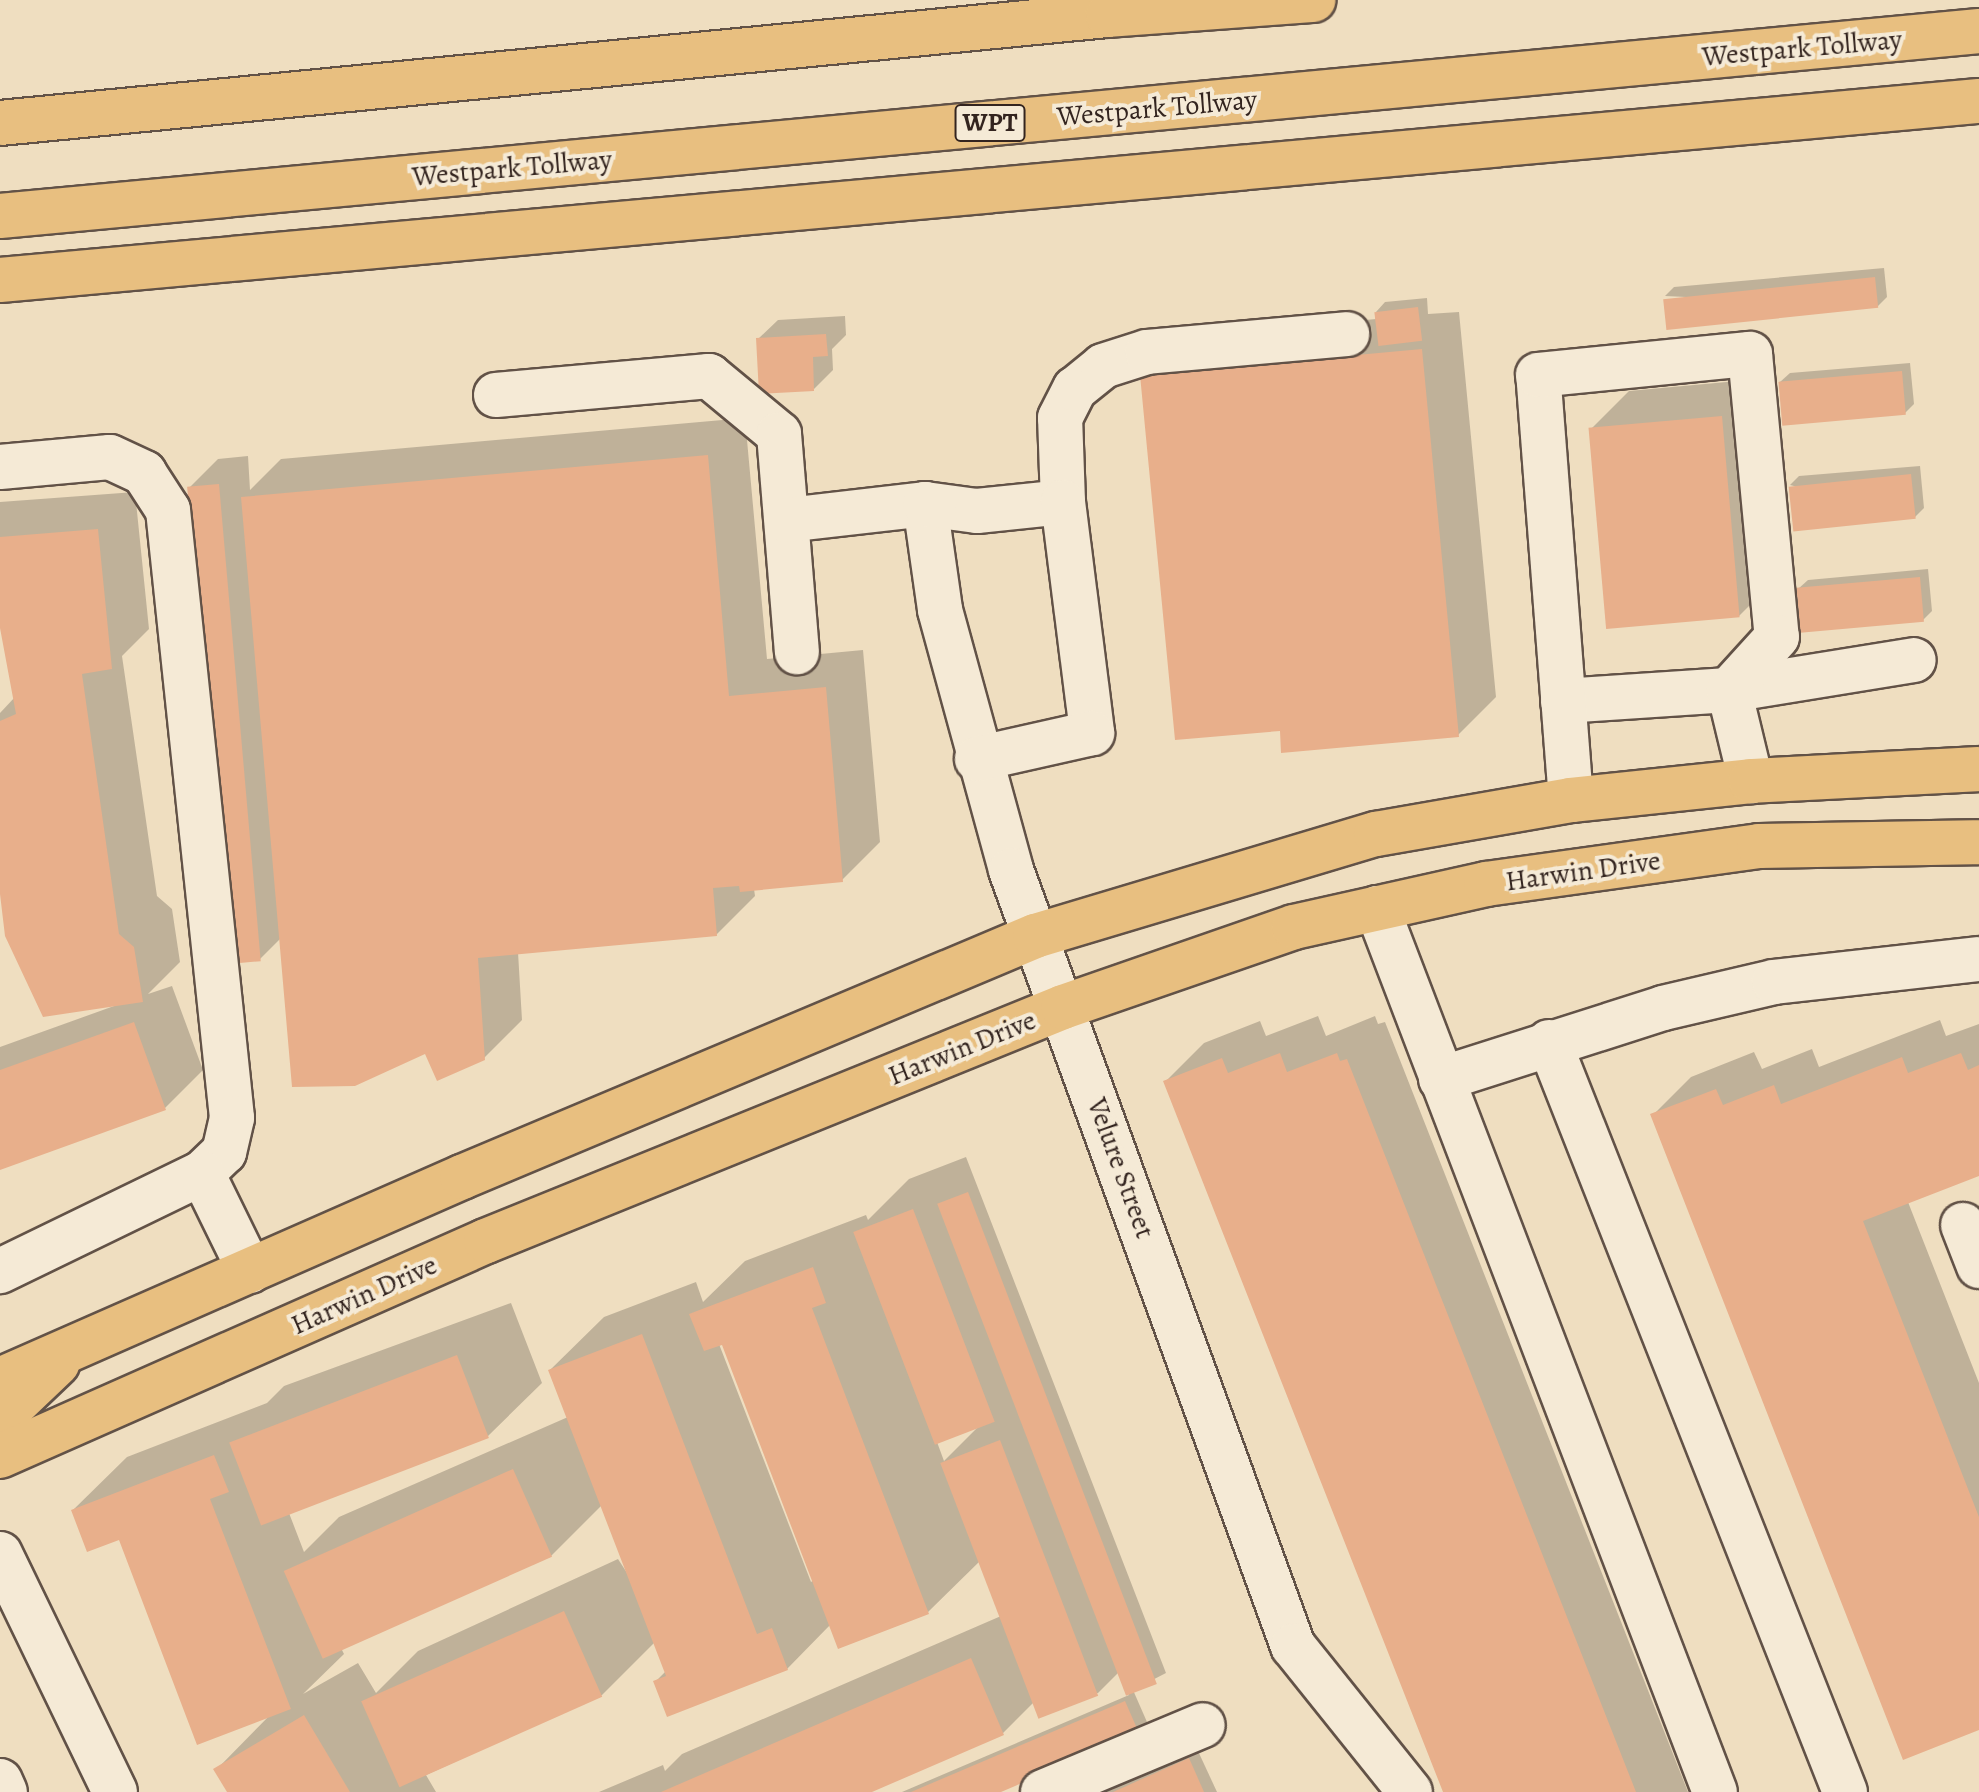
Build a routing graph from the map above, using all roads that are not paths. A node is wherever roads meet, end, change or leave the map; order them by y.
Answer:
1 (1208, 0) edge
2 (1313, 0) edge
3 (1108, 15) junction
4 (1979, 31) edge
5 (1979, 101) edge
6 (0, 123) edge
7 (0, 216) edge
8 (0, 280) edge
9 (1347, 334) dead end
10 (496, 395) dead end
11 (0, 467) edge
12 (1063, 502) junction
13 (925, 504) junction
14 (787, 520) junction
15 (797, 652) dead end
16 (1914, 660) dead end
17 (1729, 690) junction
18 (1563, 701) junction
19 (977, 759) junction
20 (1979, 769) edge
21 (1751, 781) junction
22 (1571, 800) junction
23 (1979, 842) edge
24 (1759, 846) junction
25 (1377, 908) junction
26 (1035, 936) junction
27 (1979, 959) edge
28 (1063, 1007) junction
29 (1549, 1042) junction
30 (1441, 1079) junction
31 (202, 1173) junction
32 (462, 1177) junction
33 (1963, 1225) dead end
34 (486, 1241) junction
35 (1979, 1266) edge
36 (0, 1271) edge
37 (250, 1271) junction
38 (70, 1350) junction
39 (0, 1380) edge
40 (0, 1418) edge
41 (0, 1456) edge
42 (0, 1554) edge
43 (1203, 1725) dead end
44 (0, 1781) edge
45 (5, 1792) edge
46 (115, 1792) edge
47 (1043, 1792) edge
48 (1410, 1792) edge
49 (1715, 1792) edge
50 (1845, 1792) edge

1 - 3 main road
2 - 3 main road
3 - 6 main road
4 - 7 main road, Westpark Tollway / WPT
5 - 8 main road
9 - 12 street
10 - 14 street
11 - 31 street
12 - 13 street
12 - 19 street
13 - 14 street
13 - 19 street, Velure Street
14 - 15 street
16 - 17 street
17 - 18 street
17 - 18 street
17 - 21 street
18 - 22 street
19 - 26 street, Velure Street
20 - 21 main road
21 - 22 main road
21 - 24 main road
22 - 26 main road
23 - 24 main road, Harwin Drive
24 - 25 main road, Harwin Drive
25 - 28 main road, Harwin Drive
25 - 30 street
26 - 28 street, Velure Street
26 - 32 main road
27 - 29 street
28 - 34 main road, Harwin Drive
28 - 48 street, Velure Street
29 - 30 street
29 - 50 street
30 - 49 street
31 - 36 street
31 - 37 street
32 - 34 main road
32 - 37 main road
33 - 35 street
34 - 41 main road, Harwin Drive
37 - 38 main road
38 - 39 main road
38 - 40 main road
42 - 46 street
43 - 47 street
44 - 45 street

